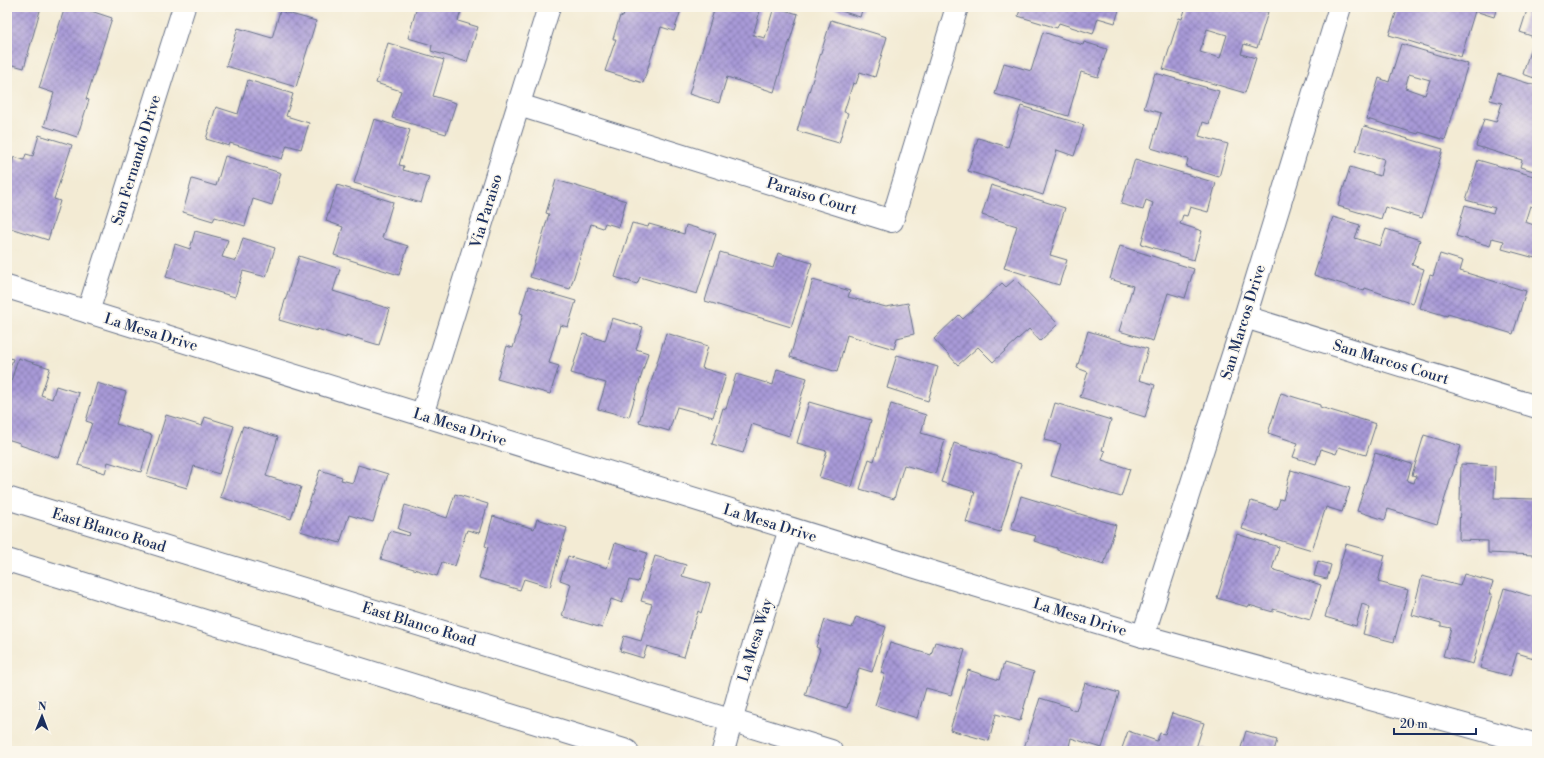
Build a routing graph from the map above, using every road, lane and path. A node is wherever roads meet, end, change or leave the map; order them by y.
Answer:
1 (184, 7) edge
2 (549, 7) edge
3 (957, 7) edge
4 (1340, 7) edge
5 (519, 104) junction
6 (7, 288) edge
7 (88, 312) junction
8 (1245, 317) junction
9 (1537, 407) edge
10 (422, 416) junction
11 (7, 498) edge
12 (790, 529) junction
13 (7, 560) edge
14 (1143, 636) junction
15 (731, 720) junction
16 (1537, 745) edge
17 (626, 751) edge
18 (723, 751) edge
19 (831, 751) edge

1 - 7 main road, San Fernando Drive
2 - 5 main road, Via Paraiso
3 - 5 main road, Paraiso Court
4 - 8 main road, San Marcos Drive
5 - 10 main road, Via Paraiso
6 - 7 main road, La Mesa Drive
7 - 10 main road, La Mesa Drive
8 - 9 main road, San Marcos Court
8 - 14 main road, San Marcos Drive
10 - 12 main road, La Mesa Drive
11 - 15 main road, East Blanco Road
12 - 14 main road, La Mesa Drive
12 - 15 main road, La Mesa Way
13 - 17 main road
14 - 16 main road, La Mesa Drive
15 - 18 main road, La Mesa Way
15 - 19 main road, East Blanco Road

